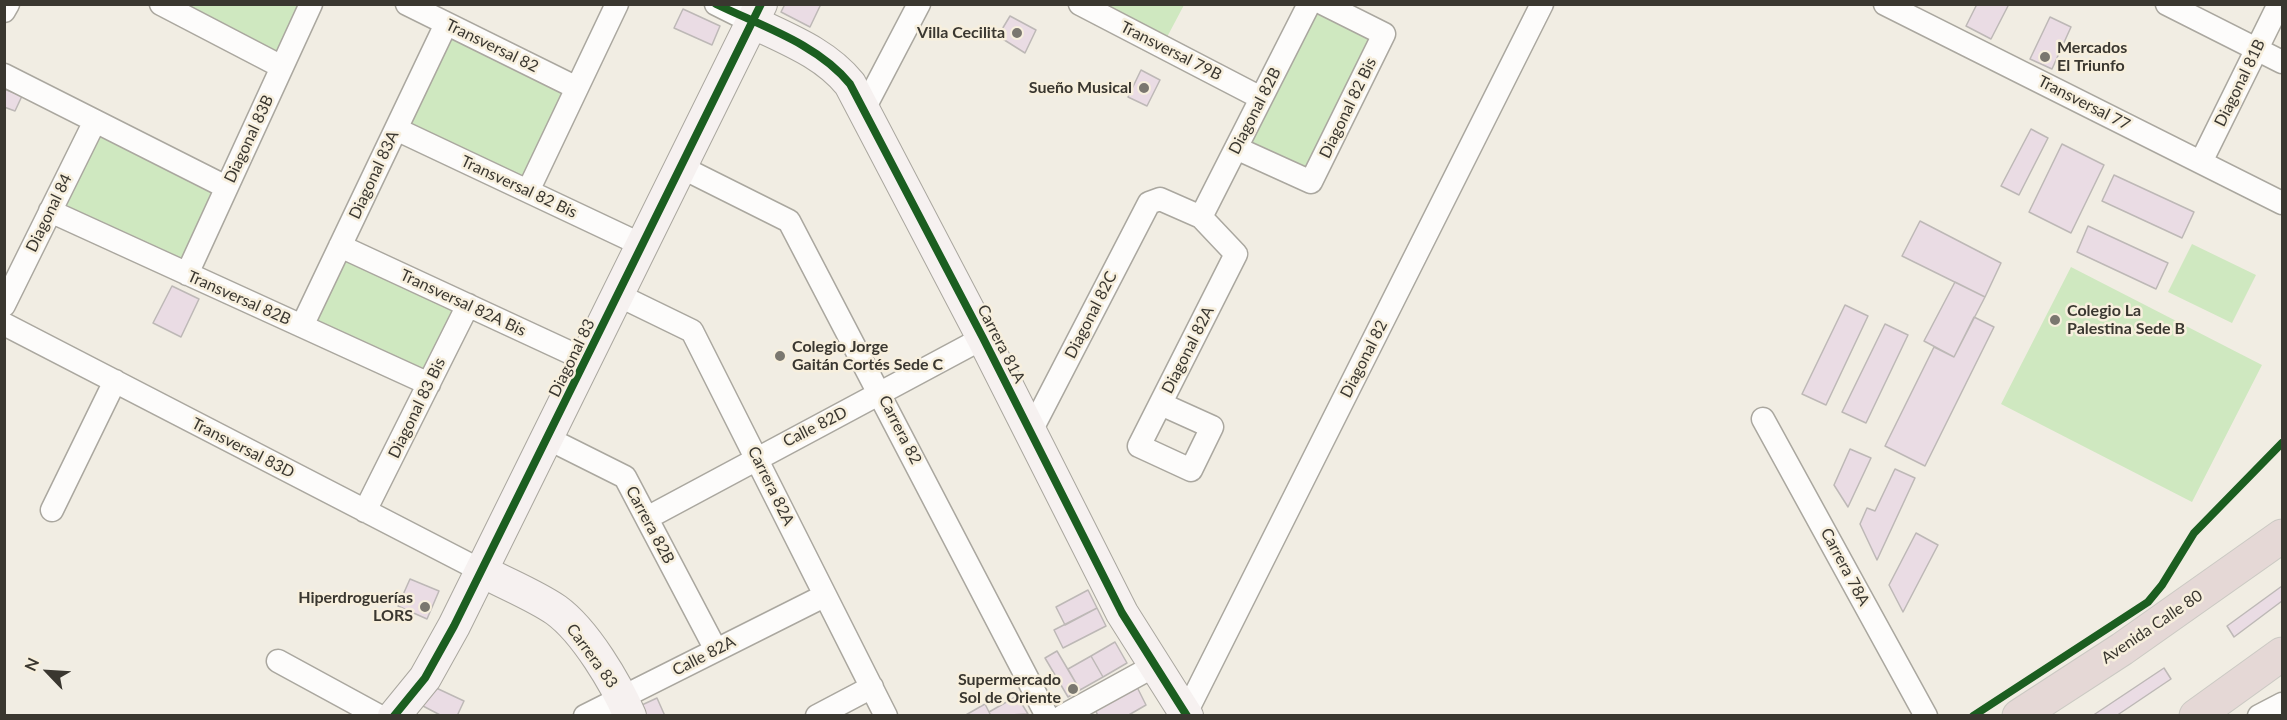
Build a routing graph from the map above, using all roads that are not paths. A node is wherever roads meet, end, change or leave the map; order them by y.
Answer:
1 (8, 4) edge
2 (161, 4) edge
3 (311, 4) edge
4 (407, 4) edge
5 (616, 4) edge
6 (716, 4) edge
7 (919, 4) edge
8 (1080, 4) edge
9 (1309, 4) edge
10 (1324, 4) edge
11 (1542, 4) edge
12 (1885, 4) edge
13 (2167, 4) edge
14 (2279, 4) edge
15 (4, 11) edge
16 (757, 13) edge
17 (446, 24) junction
18 (2256, 49) junction
19 (2283, 62) edge
20 (282, 67) junction
21 (4, 75) edge
22 (577, 88) junction
23 (1262, 98) junction
24 (864, 109) junction
25 (95, 121) junction
26 (396, 129) junction
27 (1236, 148) junction
28 (2200, 162) junction
29 (681, 167) junction
30 (226, 187) junction
31 (528, 191) junction
32 (2283, 203) edge
33 (50, 212) junction
34 (1201, 217) junction
35 (642, 245) junction
36 (340, 246) junction
37 (187, 274) junction
38 (618, 296) junction
39 (4, 305) edge
40 (468, 305) junction
41 (4, 324) edge
42 (302, 326) junction
43 (983, 338) junction
44 (586, 360) junction
45 (115, 381) junction
46 (429, 384) junction
47 (881, 393) junction
48 (1161, 404) junction
49 (1763, 419) dead end
50 (1030, 433) junction
51 (547, 438) junction
52 (757, 457) junction
53 (52, 510) dead end
54 (366, 511) junction
55 (646, 518) junction
56 (2283, 536) edge
57 (482, 572) junction
58 (824, 596) junction
59 (716, 650) junction
60 (2283, 654) edge
61 (278, 660) dead end
62 (1154, 666) junction
63 (872, 687) junction
64 (2283, 704) edge
65 (626, 706) edge
66 (1187, 714) edge
67 (379, 716) edge
68 (394, 716) edge
69 (585, 716) edge
70 (817, 716) edge
71 (886, 716) edge
72 (1047, 716) edge
73 (1063, 716) edge
74 (1926, 716) edge
75 (2019, 716) edge
76 (2196, 716) edge
77 (2259, 716) edge

1 - 15 street
2 - 20 street
3 - 20 street, Diagonal 83B
4 - 17 street, Transversal 82
5 - 22 street
6 - 16 street
7 - 24 street
8 - 23 street, Transversal 79B
9 - 23 street, Diagonal 82B
10 - 27 street, Diagonal 82 Bis
11 - 66 street, Diagonal 82
12 - 28 street, Transversal 77
13 - 18 street
14 - 18 street, Diagonal 81B
16 - 24 street, Carrera 81A
16 - 29 street, Diagonal 83
17 - 22 street, Transversal 82
17 - 26 street, Diagonal 83A
18 - 19 street
18 - 28 street, Diagonal 81B
20 - 30 street, Diagonal 83B
21 - 25 street
22 - 31 street
23 - 27 street, Diagonal 82B
24 - 43 street, Carrera 81A
25 - 30 street
25 - 33 street, Diagonal 84
26 - 31 street, Transversal 82 Bis
26 - 36 street, Diagonal 83A
27 - 34 street, Diagonal 82B
28 - 32 street, Transversal 77
29 - 35 street, Diagonal 83
29 - 47 street, Carrera 82
30 - 37 street, Diagonal 83B
31 - 35 street, Transversal 82 Bis
33 - 37 street, Transversal 82B
33 - 39 street, Diagonal 84
34 - 48 street, Diagonal 82A
34 - 50 street, Diagonal 82C
35 - 38 street, Diagonal 83
36 - 40 street, Transversal 82A Bis
36 - 42 street, Diagonal 83A
37 - 42 street, Transversal 82B
38 - 44 street, Diagonal 83
38 - 52 street, Carrera 82A
40 - 44 street, Transversal 82A Bis
40 - 46 street, Diagonal 83 Bis
41 - 45 street, Transversal 83D
42 - 46 street, Transversal 82B
43 - 47 street, Calle 82D
43 - 50 street, Carrera 81A
44 - 51 street, Diagonal 83
45 - 53 street
45 - 54 street, Transversal 83D
46 - 54 street, Diagonal 83 Bis
47 - 52 street, Calle 82D
47 - 72 street, Carrera 82
48 - 48 street, Diagonal 82A
49 - 74 street, Carrera 78A
50 - 62 street, Carrera 81A
51 - 55 street, Carrera 82B
51 - 57 street, Diagonal 83
52 - 55 street, Calle 82D
52 - 58 street, Carrera 82A
54 - 57 street, Transversal 83D
55 - 59 street, Carrera 82B
56 - 75 highway, Avenida Calle 80
57 - 65 street, Carrera 83
57 - 68 street, Diagonal 83
58 - 59 street, Calle 82A
58 - 63 street, Carrera 82A
59 - 65 street, Calle 82A
60 - 76 highway
61 - 67 street
62 - 66 street, Carrera 81A
62 - 73 street
63 - 70 street
63 - 71 street, Carrera 82A
64 - 77 street
65 - 69 street, Calle 82A

